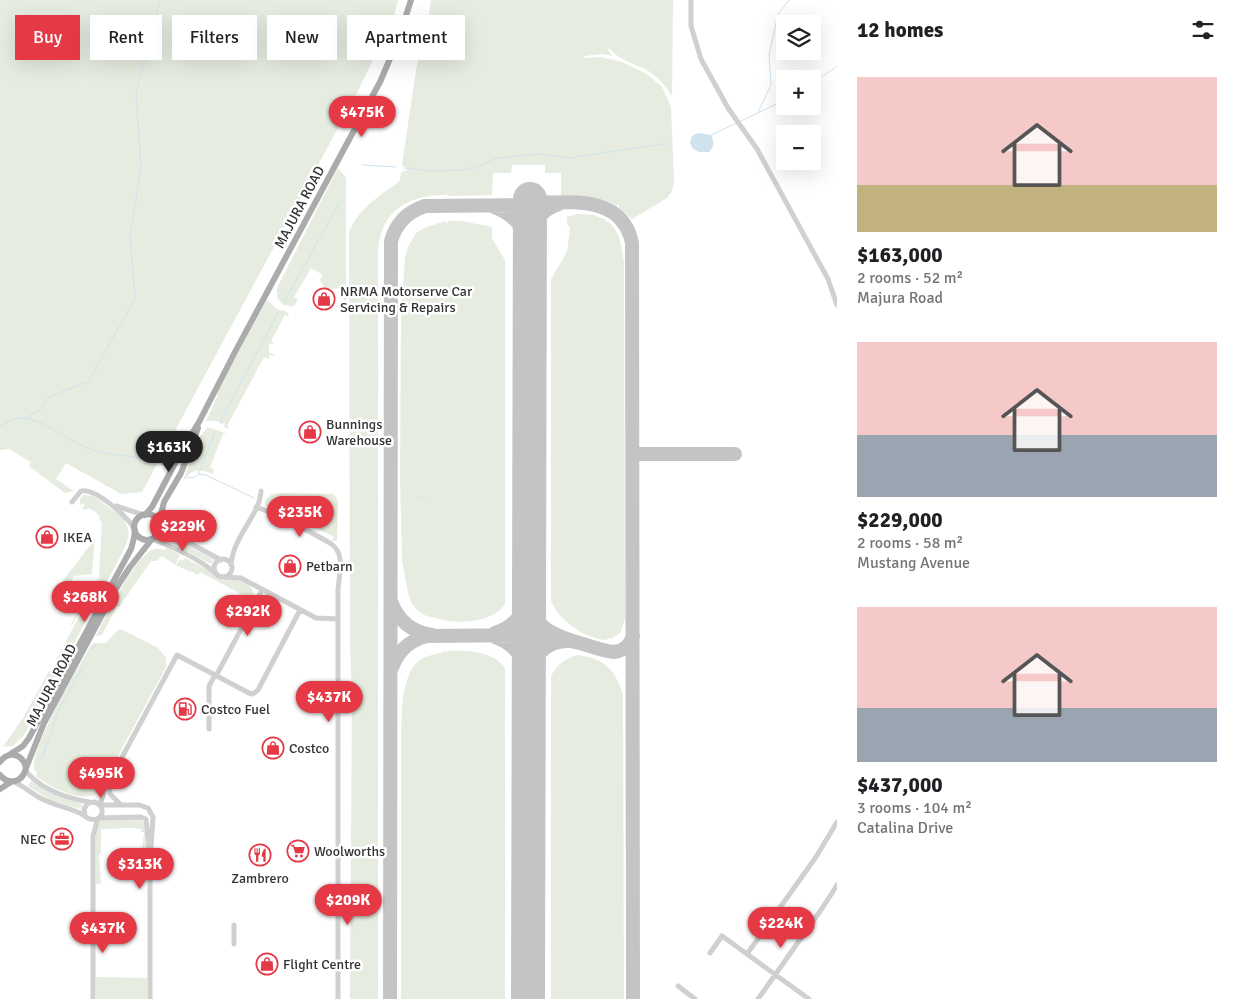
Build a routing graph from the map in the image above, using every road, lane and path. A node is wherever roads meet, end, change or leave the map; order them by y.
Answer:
1 (411, 0) edge
2 (690, 0) edge
3 (837, 305) edge
4 (199, 422) junction
5 (261, 491) dead end
6 (72, 502) dead end
7 (110, 504) junction
8 (256, 507) junction
9 (144, 515) junction
10 (159, 523) junction
11 (134, 529) junction
12 (152, 539) junction
13 (233, 550) junction
14 (222, 560) junction
15 (231, 565) junction
16 (216, 574) junction
17 (224, 577) junction
18 (240, 578) junction
19 (262, 590) junction
20 (300, 610) junction
21 (338, 619) junction
22 (215, 675) junction
23 (209, 728) dead end
24 (0, 754) edge
25 (8, 755) junction
26 (0, 762) edge
27 (26, 769) junction
28 (0, 775) edge
29 (109, 780) junction
30 (13, 782) junction
31 (0, 789) edge
32 (105, 789) junction
33 (90, 802) junction
34 (100, 805) junction
35 (121, 805) junction
36 (86, 817) junction
37 (99, 818) junction
38 (837, 822) edge
39 (93, 836) junction
40 (150, 853) junction
41 (837, 885) edge
42 (234, 925) dead end
43 (234, 944) dead end
44 (710, 952) dead end
45 (747, 954) junction
46 (775, 974) junction
47 (678, 986) dead end
48 (93, 999) edge
49 (150, 999) edge
50 (338, 999) edge
51 (695, 999) edge
52 (758, 999) edge
53 (809, 999) edge

1 - 4 main road, MAJURA ROAD
2 - 3 street
4 - 9 main road, MAJURA ROAD
4 - 10 main road, MAJURA ROAD
5 - 8 street
6 - 7 street
7 - 9 street
7 - 11 street
8 - 13 street
8 - 21 street
9 - 10 main road
9 - 11 main road
10 - 12 main road
10 - 14 street
11 - 12 main road
11 - 25 main road, MAJURA ROAD
12 - 16 street
12 - 27 main road, MAJURA ROAD
13 - 14 street
13 - 15 street
14 - 15 street
14 - 16 street
15 - 17 street
15 - 18 street
16 - 17 street
17 - 18 street
18 - 19 street
19 - 20 street
19 - 22 street
20 - 21 street
20 - 22 street
21 - 50 street
22 - 23 street
22 - 29 street
24 - 25 street
25 - 26 main road, MAJURA ROAD
25 - 27 main road
27 - 30 main road
27 - 33 street
28 - 30 main road
29 - 32 street
29 - 35 street
30 - 31 main road
30 - 36 street
32 - 33 street
32 - 34 street
33 - 34 street
33 - 36 street
34 - 35 street
34 - 37 street
35 - 40 street
36 - 37 street
36 - 39 street
37 - 39 street
37 - 40 street
38 - 45 street
39 - 48 street
40 - 49 street
41 - 46 street
42 - 43 street
44 - 45 street
45 - 46 street
46 - 52 street
46 - 53 street
47 - 51 street

